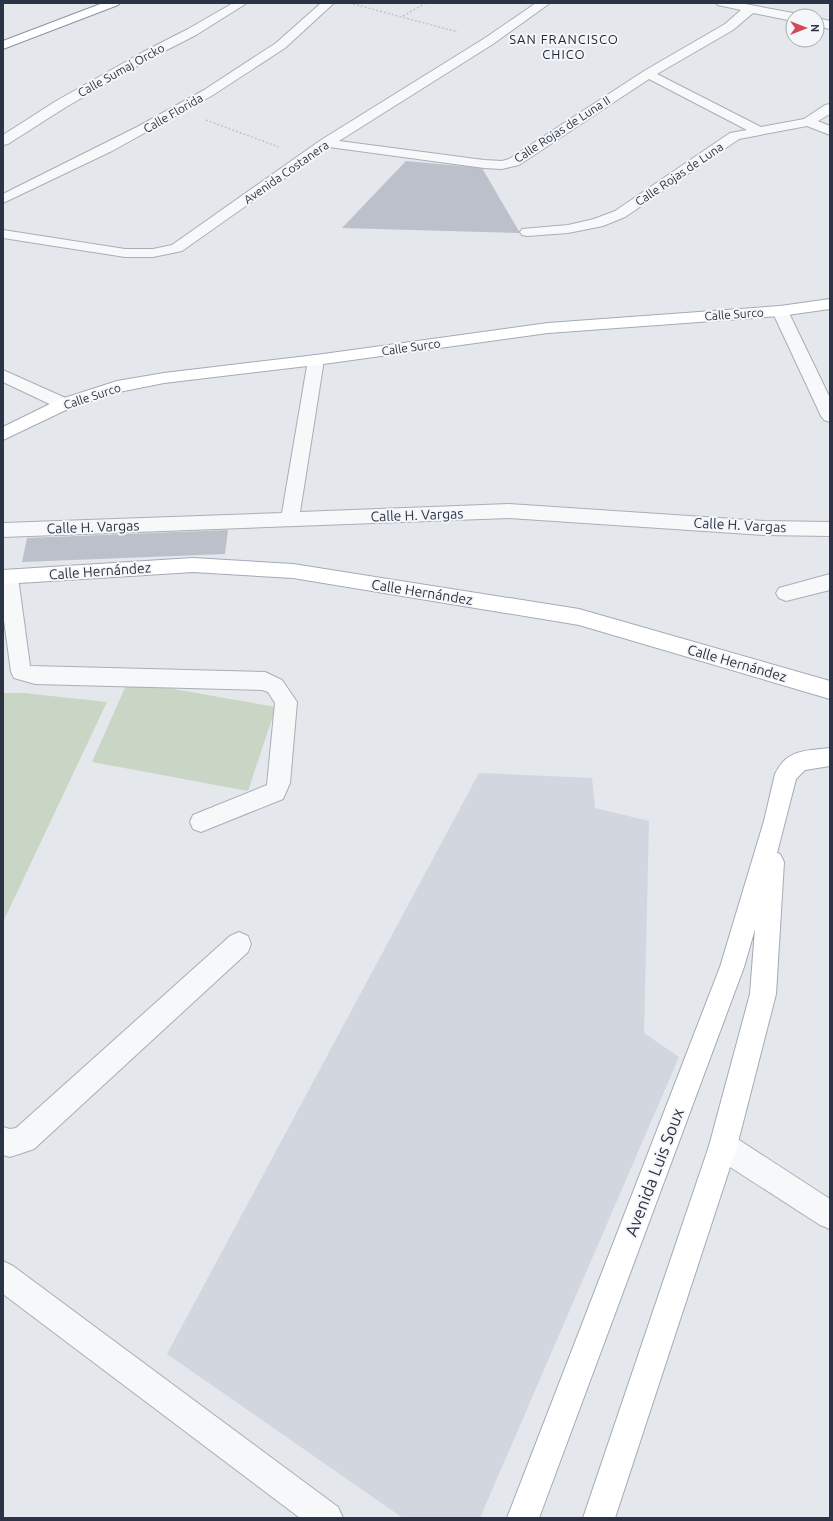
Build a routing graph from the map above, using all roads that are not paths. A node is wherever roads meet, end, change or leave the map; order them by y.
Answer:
1 (114, 3) edge
2 (241, 3) edge
3 (328, 3) edge
4 (544, 3) edge
5 (722, 3) edge
6 (785, 3) edge
7 (750, 9) junction
8 (777, 14) junction
9 (785, 16) edge
10 (3, 45) edge
11 (648, 74) junction
12 (830, 108) edge
13 (808, 122) junction
14 (759, 131) junction
15 (830, 131) edge
16 (3, 141) edge
17 (326, 143) junction
18 (3, 199) edge
19 (527, 232) dead end
20 (3, 234) edge
21 (830, 304) edge
22 (780, 311) junction
23 (316, 360) junction
24 (3, 375) edge
25 (64, 404) junction
26 (830, 416) edge
27 (3, 434) edge
28 (290, 519) junction
29 (830, 528) edge
30 (3, 530) edge
31 (5, 577) edge
32 (830, 582) edge
33 (786, 593) dead end
34 (830, 690) edge
35 (830, 757) edge
36 (775, 821) junction
37 (201, 822) dead end
38 (239, 944) dead end
39 (3, 1141) edge
40 (723, 1146) junction
41 (830, 1215) edge
42 (3, 1276) edge
43 (328, 1518) edge
44 (523, 1518) edge
45 (599, 1518) edge

1 - 10 main road
2 - 16 street, Calle Sumaj Orcko
3 - 18 street, Calle Florida
4 - 17 street, Avenida Costanera
5 - 7 street
6 - 8 street
7 - 8 street
7 - 11 street, Calle Rojas de Luna II
8 - 9 street
11 - 14 street
11 - 17 street, Calle Rojas de Luna II
12 - 13 street, Calle Rojas de Luna
13 - 14 street, Calle Rojas de Luna
13 - 15 street
14 - 19 street, Calle Rojas de Luna
17 - 20 street, Avenida Costanera
21 - 22 main road, Calle Surco
22 - 23 main road, Calle Surco
22 - 26 street
23 - 25 main road, Calle Surco
23 - 28 street
24 - 25 street
25 - 27 main road, Calle Surco
28 - 29 street, Calle H. Vargas
28 - 30 street, Calle H. Vargas
31 - 34 main road, Calle Hernández
31 - 37 street
32 - 33 street
35 - 36 main road, Avenida Luis Soux
36 - 40 main road, Avenida Luis Soux
36 - 44 main road, Avenida Luis Soux
38 - 39 street
40 - 41 street
40 - 45 main road, Avenida Luis Soux
42 - 43 street

